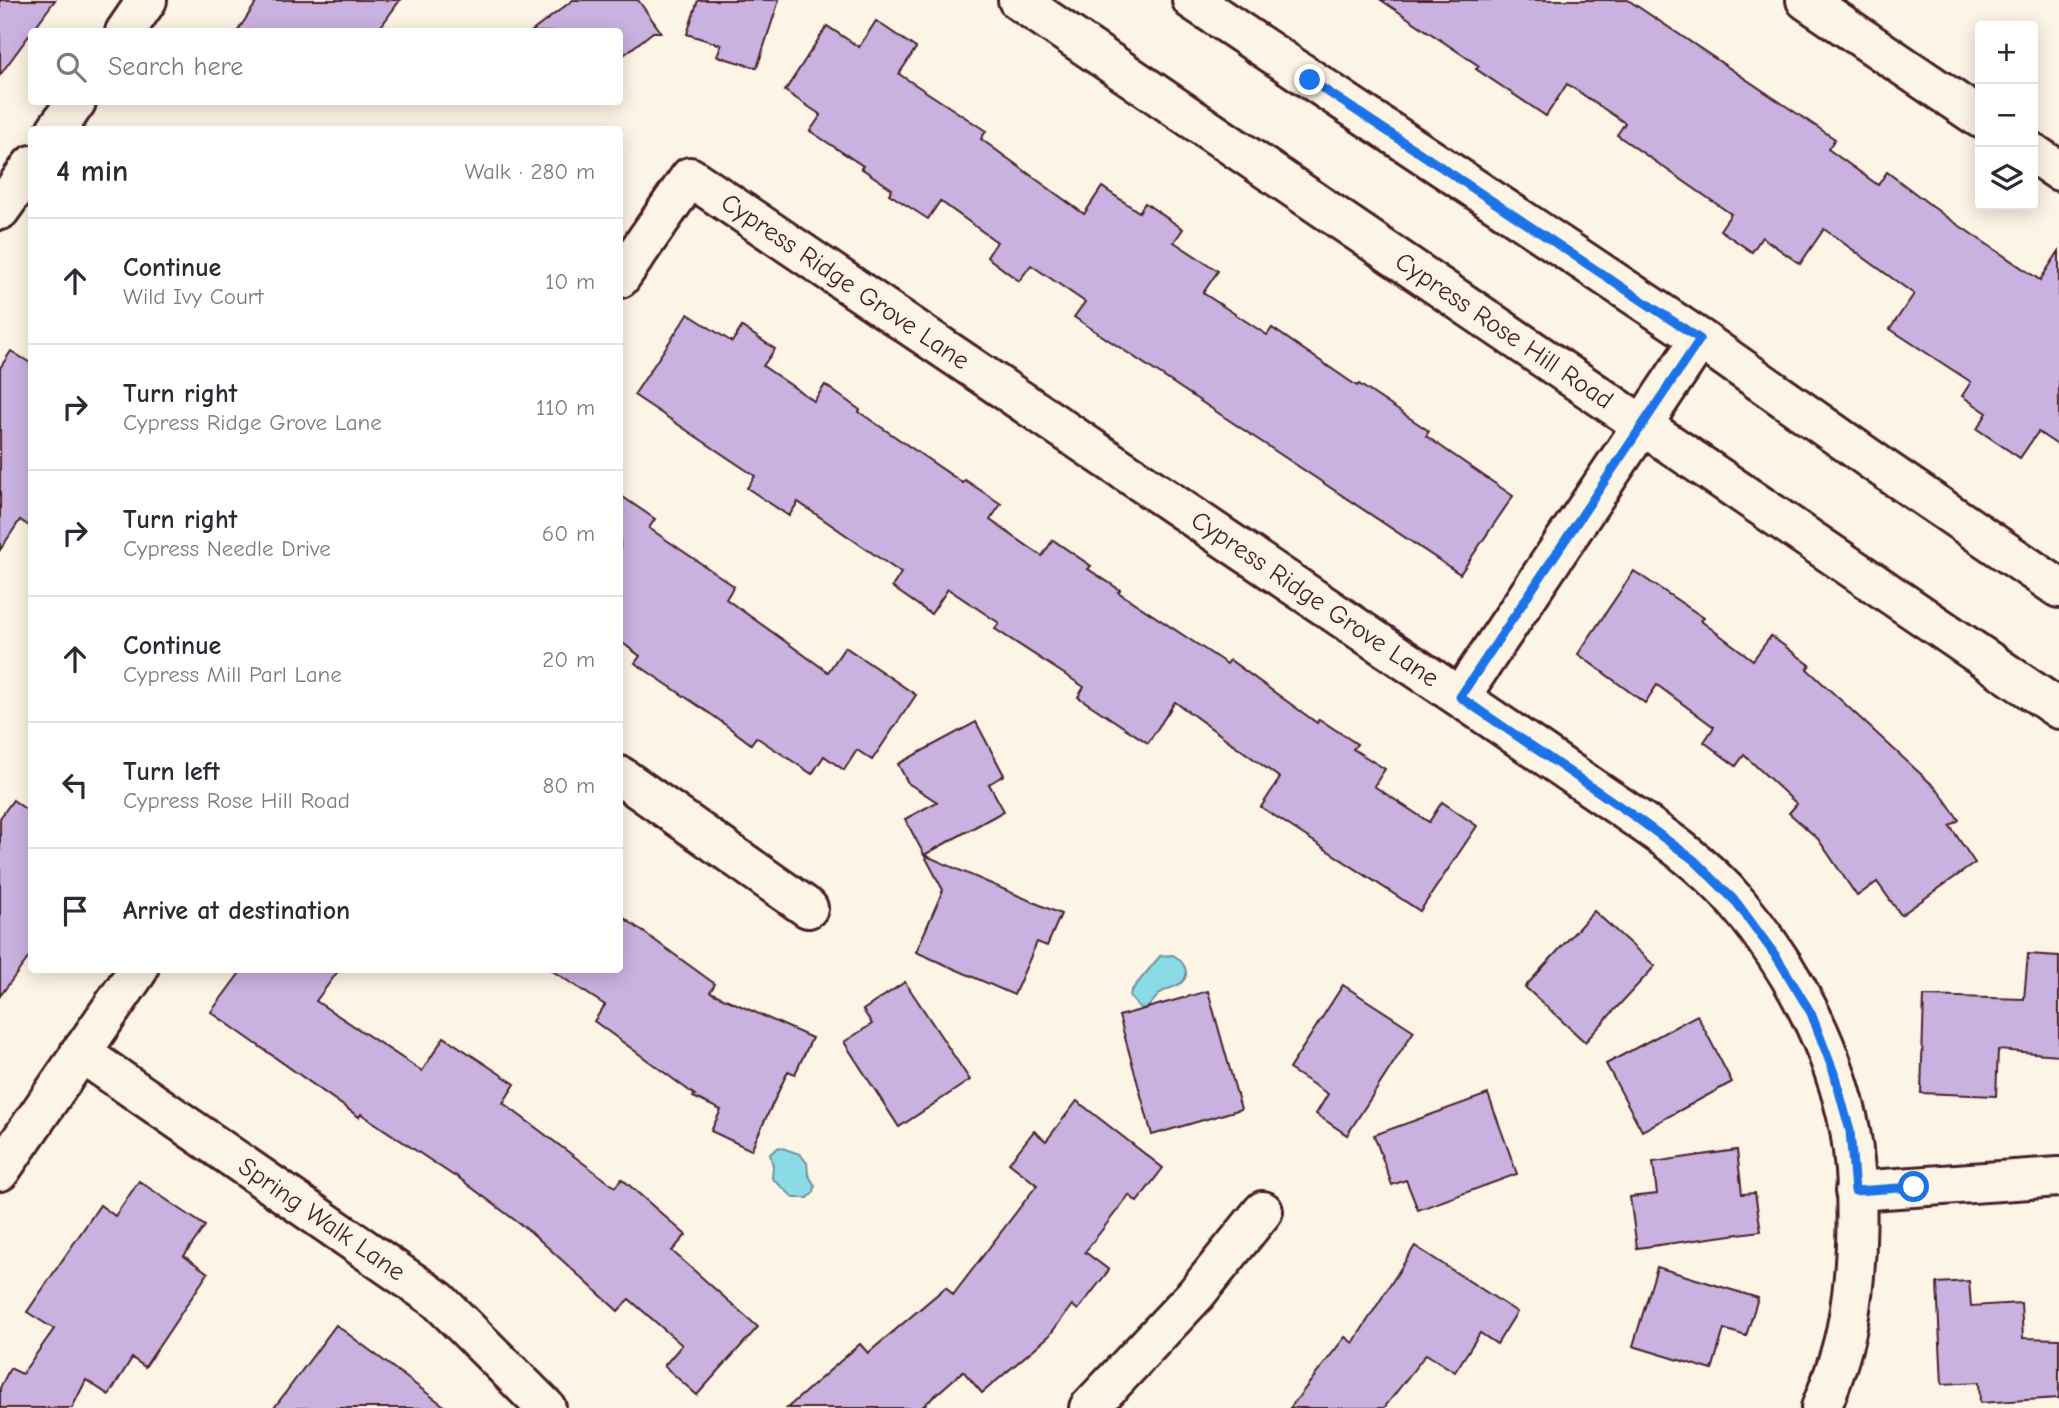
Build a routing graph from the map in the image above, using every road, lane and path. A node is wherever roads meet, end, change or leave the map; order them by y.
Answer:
1 (147, 0) edge
2 (1018, 0) edge
3 (1192, 0) edge
4 (1815, 2) edge
5 (128, 28) edge
6 (74, 105) edge
7 (1975, 114) edge
8 (60, 126) edge
9 (2038, 156) edge
10 (28, 171) edge
11 (2059, 171) edge
12 (0, 210) edge
13 (623, 274) edge
14 (1700, 339) junction
15 (1642, 425) junction
16 (2059, 588) edge
17 (1460, 697) junction
18 (2059, 709) edge
19 (623, 778) edge
20 (808, 908) dead end
21 (136, 973) edge
22 (80, 1052) junction
23 (0, 1171) edge
24 (2059, 1177) edge
25 (1855, 1191) junction
26 (1264, 1210) dead end
27 (543, 1407) edge
28 (1089, 1408) edge
29 (1821, 1408) edge

1 - 5 street
2 - 15 street, Cypress Rose Hill Road
3 - 14 street
4 - 7 street
6 - 8 street
9 - 11 street
10 - 12 street
13 - 17 street, Cypress Ridge Grove Lane
14 - 15 street
14 - 16 street
15 - 17 street
15 - 18 street, Cypress Rose Hill Road
17 - 25 street, Cypress Ridge Grove Lane
19 - 20 street
21 - 22 street
22 - 23 street
22 - 27 street, Spring Walk Lane
24 - 25 street
25 - 29 street, Cypress Ridge Grove Lane
26 - 28 street

